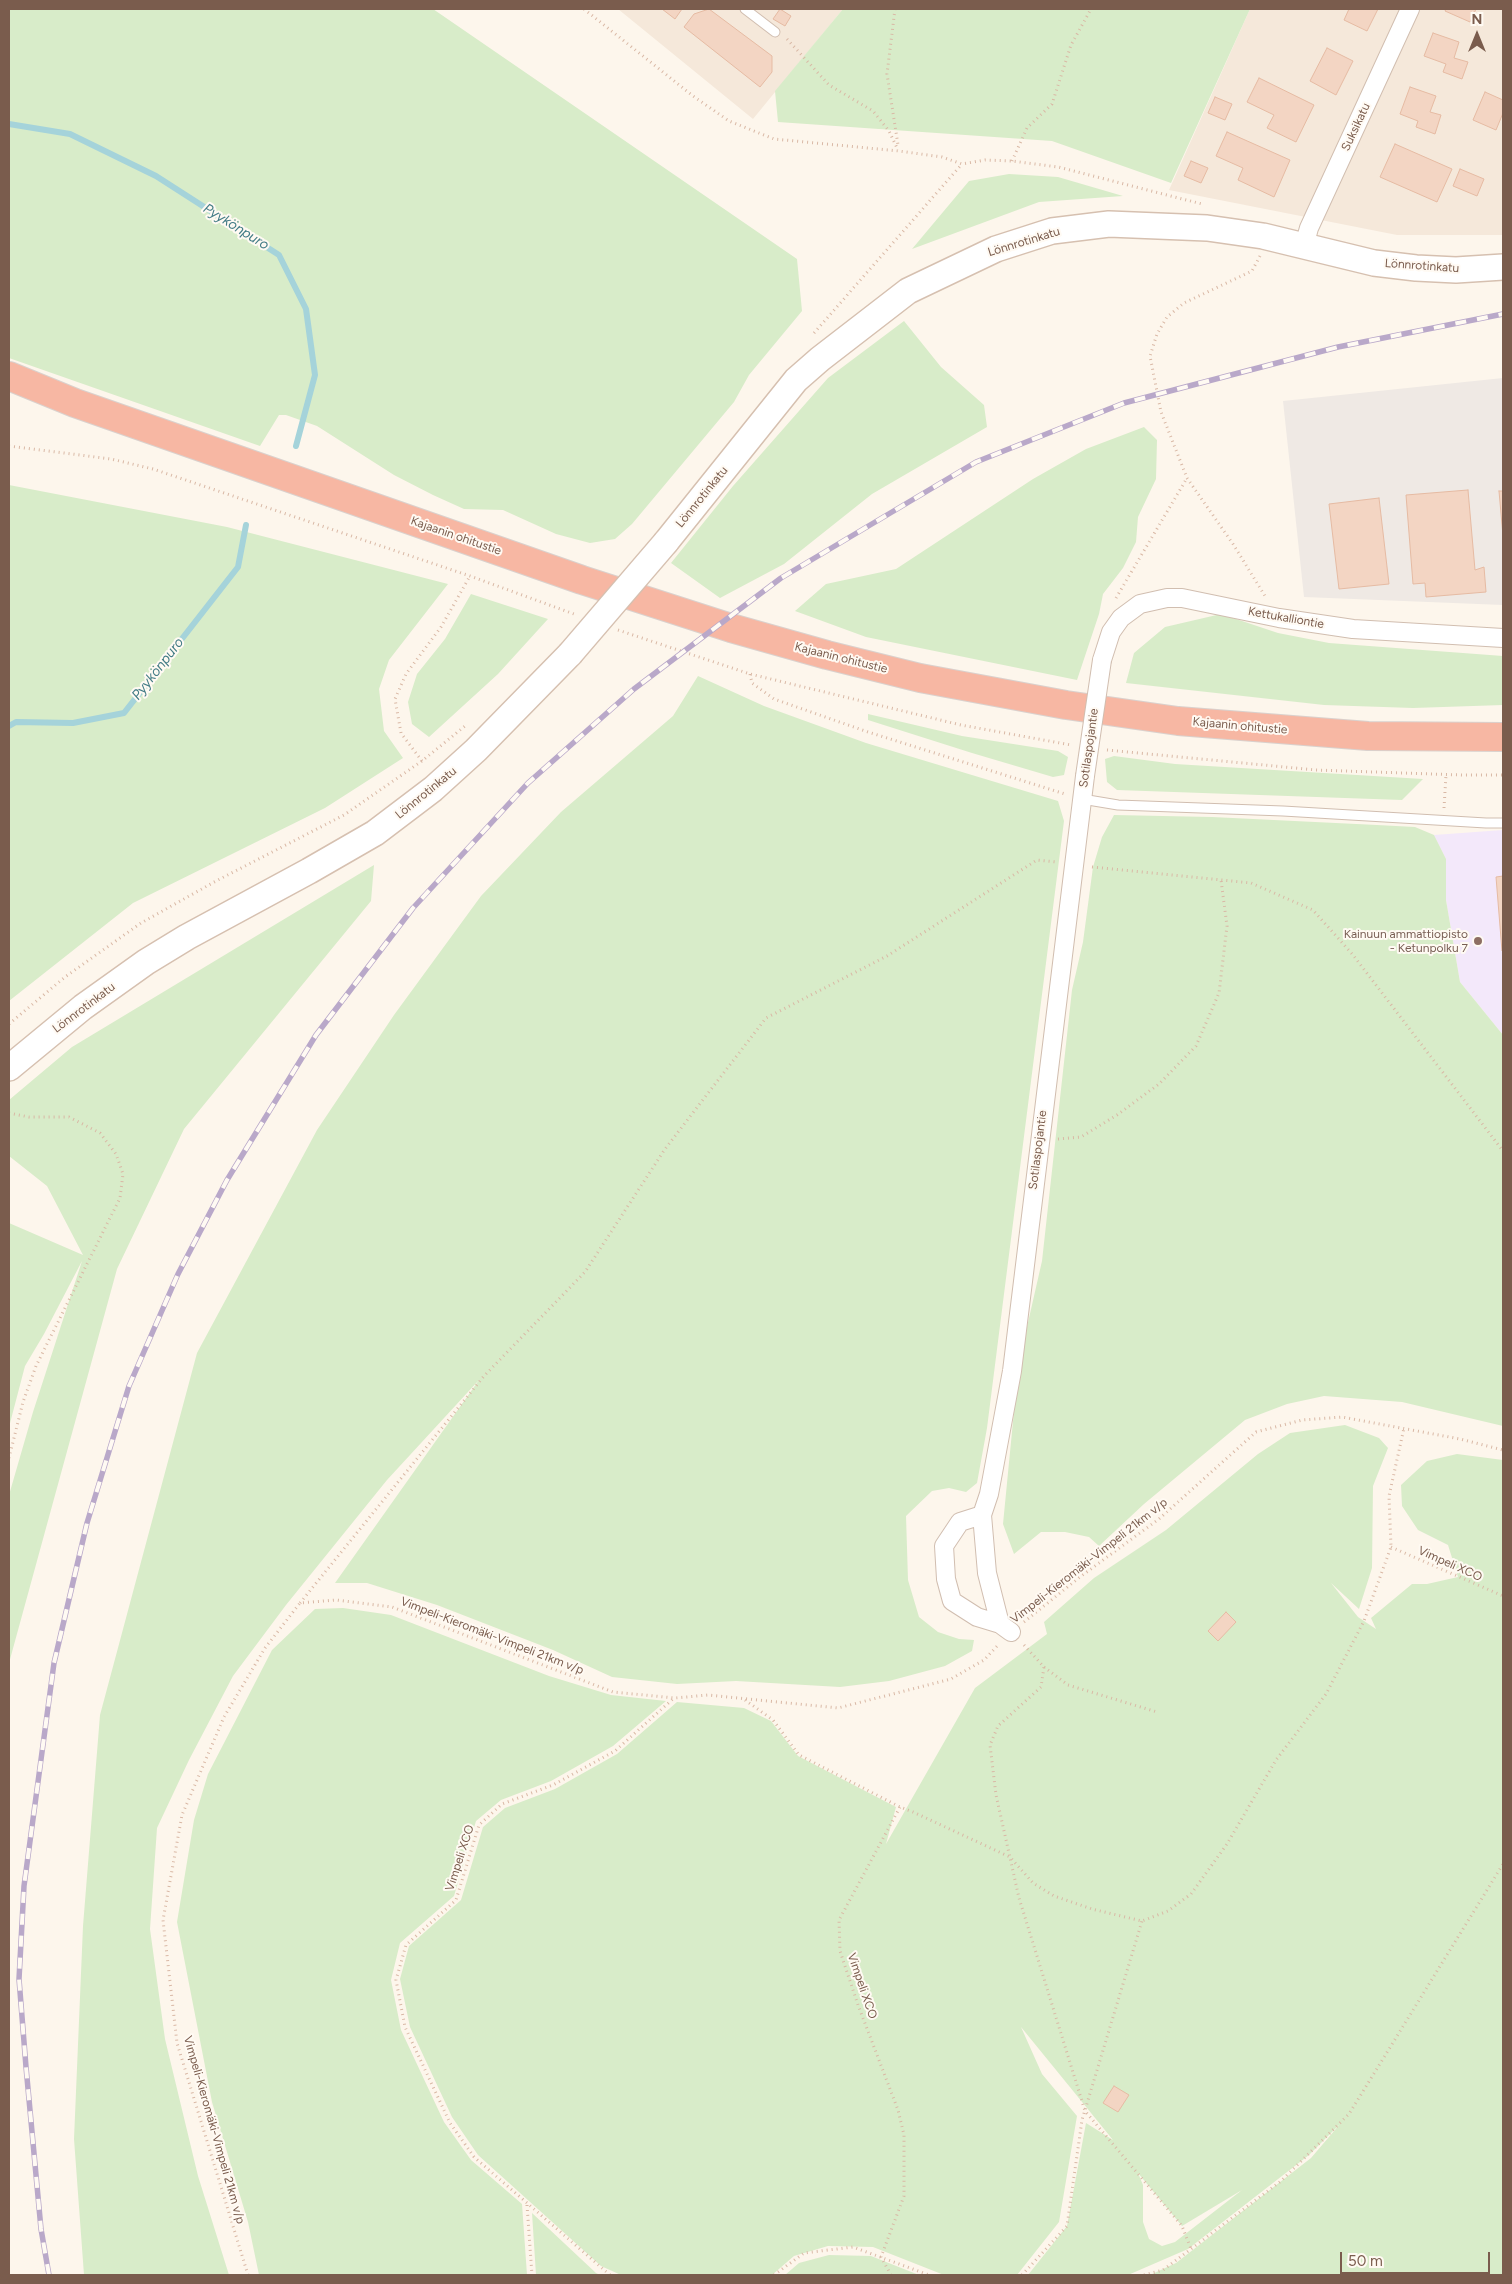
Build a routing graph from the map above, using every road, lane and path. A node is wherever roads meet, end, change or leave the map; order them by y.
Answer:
1 (584, 9) edge
2 (745, 9) edge
3 (894, 9) edge
4 (1091, 9) edge
5 (1410, 9) edge
6 (775, 32) joint
7 (899, 151) junction
8 (1012, 161) junction
9 (1120, 182) dead end
10 (1304, 246) junction
11 (1259, 258) dead end
12 (1503, 267) edge
13 (9, 376) edge
14 (9, 387) edge
15 (75, 402) junction
16 (1187, 478) junction
17 (470, 576) dead end
18 (1114, 602) dead end
19 (1279, 618) junction
20 (1503, 638) edge
21 (1102, 660) joint
22 (750, 674) dead end
23 (468, 724) dead end
24 (1503, 738) edge
25 (422, 761) junction
26 (1446, 775) dead end
27 (1082, 799) junction
28 (1444, 821) junction
29 (1503, 822) edge
30 (1074, 864) junction
31 (1221, 880) junction
32 (9, 1024) edge
33 (9, 1068) edge
34 (9, 1113) edge
35 (1040, 1138) junction
36 (1503, 1151) edge
37 (1404, 1428) junction
38 (1503, 1450) edge
39 (9, 1458) edge
40 (982, 1515) junction
41 (1391, 1547) junction
42 (1503, 1596) edge
43 (300, 1602) junction
44 (1006, 1628) junction
45 (1044, 1667) junction
46 (674, 1698) junction
47 (745, 1699) junction
48 (1158, 1712) dead end
49 (900, 1808) junction
50 (1010, 1857) junction
51 (1503, 1864) edge
52 (1142, 1921) junction
53 (1085, 2111) junction
54 (527, 2205) junction
55 (1191, 2248) junction
56 (881, 2257) junction
57 (248, 2275) edge
58 (532, 2275) edge
59 (610, 2275) edge
60 (774, 2275) edge
61 (891, 2275) edge
62 (929, 2275) edge
63 (1022, 2275) edge
64 (1144, 2275) edge

1 - 7 path
2 - 6 lane
3 - 7 path
4 - 8 path
5 - 10 street, Suksikatu
6 - 7 path
7 - 8 path
8 - 9 path
10 - 12 street, Lönnrotinkatu
10 - 33 street, Lönnrotinkatu, bridge
11 - 16 path
13 - 15 highway
14 - 15 highway
15 - 24 highway, Kajaanin ohitustie
16 - 18 path
16 - 19 path
17 - 25 path
19 - 20 street, Kettukalliontie
19 - 21 street, Kettukalliontie
21 - 27 street, Sotilaspojantie, bridge
22 - 27 path
23 - 25 path
25 - 32 path
26 - 28 path
27 - 28 lane
27 - 30 street, Sotilaspojantie
28 - 29 lane
30 - 31 path
30 - 35 street, Sotilaspojantie
30 - 43 path
31 - 35 path
31 - 36 path
34 - 39 path
35 - 40 street, Sotilaspojantie
37 - 38 path, Vimpeli-Kieromäki-Vimpeli 21km v/p
37 - 41 path
37 - 44 path, Vimpeli-Kieromäki-Vimpeli 21km v/p
40 - 44 street, Sotilaspojantie
40 - 44 street
41 - 42 path, Vimpeli XCO
41 - 52 path
43 - 46 path, Vimpeli-Kieromäki-Vimpeli 21km v/p
43 - 57 path, Vimpeli-Kieromäki-Vimpeli 21km v/p
44 - 45 path
44 - 47 path, Vimpeli-Kieromäki-Vimpeli 21km v/p
45 - 48 path
45 - 50 path
46 - 47 path, Vimpeli-Kieromäki-Vimpeli 21km v/p
46 - 54 path, Vimpeli XCO
47 - 49 path
49 - 50 path
49 - 56 path, Vimpeli XCO
50 - 52 path
50 - 53 path
51 - 55 path
52 - 53 path
53 - 55 path
53 - 63 path
54 - 58 path
54 - 59 path, Vimpeli XCO
55 - 64 path
56 - 60 path
56 - 61 path
56 - 62 path

